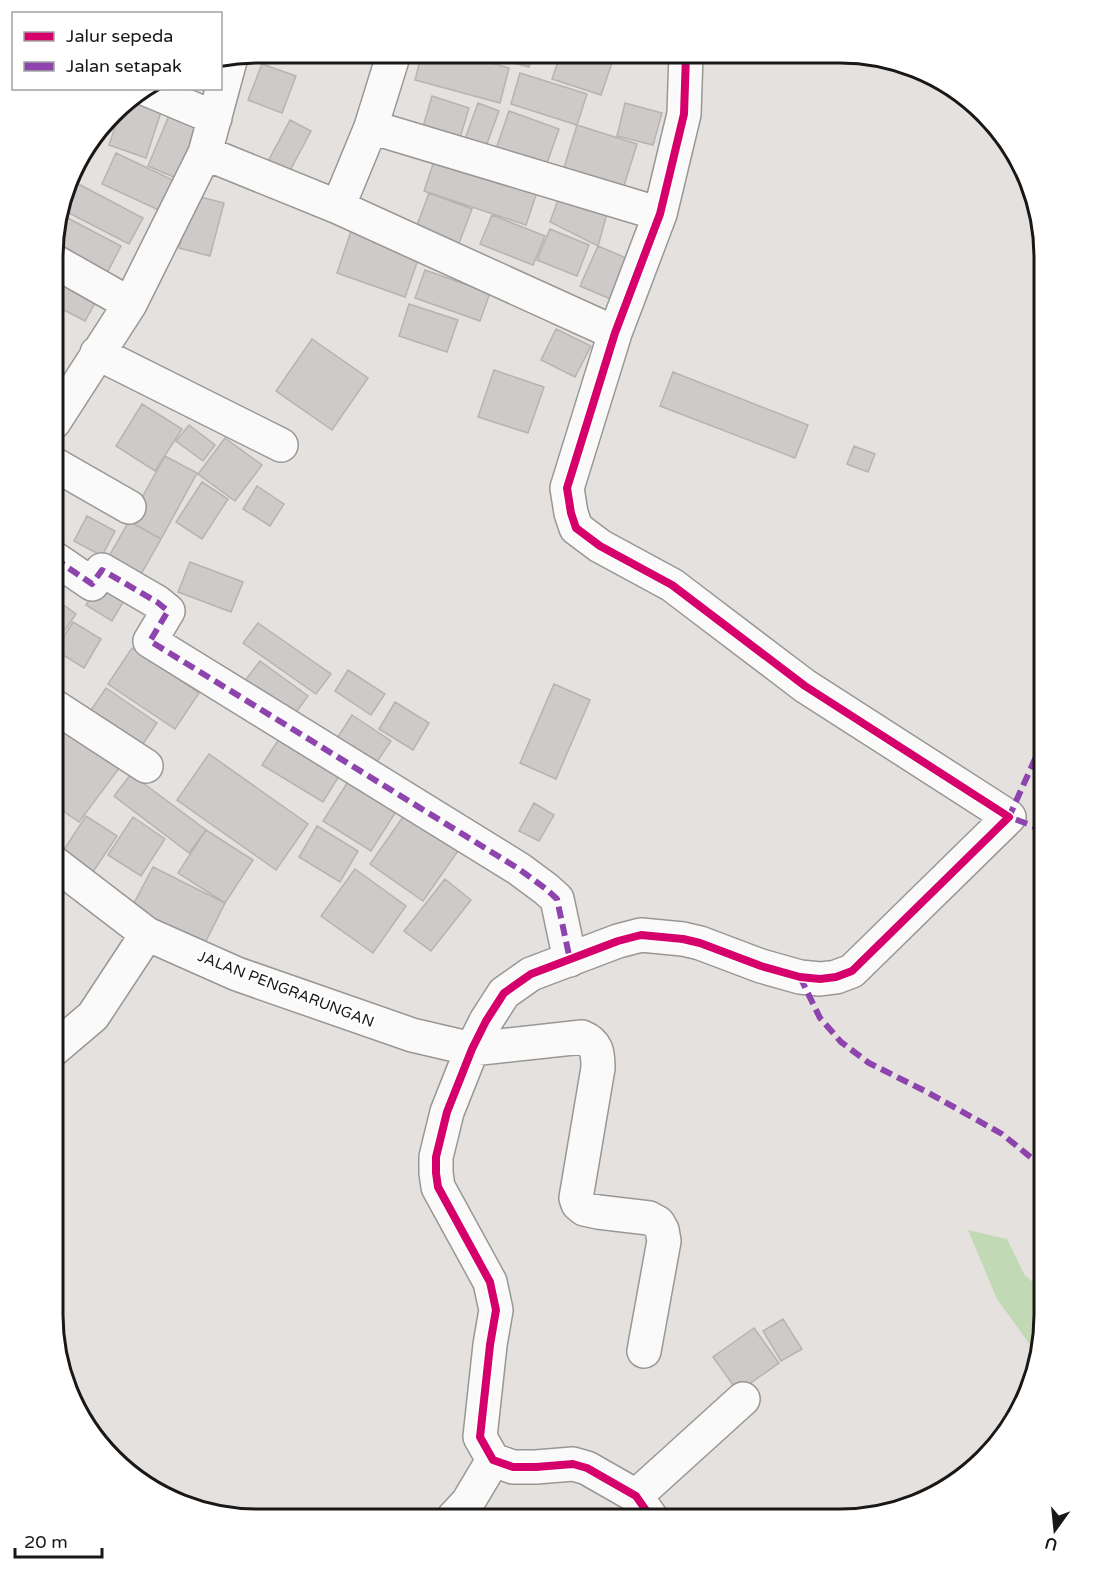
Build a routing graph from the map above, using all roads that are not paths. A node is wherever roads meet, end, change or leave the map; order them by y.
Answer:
1 (391, 63) edge
2 (686, 63) edge
3 (229, 65) edge
4 (154, 93) edge
5 (215, 118) junction
6 (371, 127) junction
7 (205, 153) junction
8 (338, 207) junction
9 (660, 214) junction
10 (63, 266) edge
11 (130, 304) junction
12 (615, 333) junction
13 (97, 353) junction
14 (63, 390) edge
15 (281, 445) dead end
16 (63, 469) edge
17 (129, 507) dead end
18 (63, 564) edge
19 (63, 712) edge
20 (146, 766) dead end
21 (63, 870) edge
22 (147, 934) junction
23 (570, 960) junction
24 (63, 1042) edge
25 (472, 1049) junction
26 (644, 1351) dead end
27 (743, 1399) dead end
28 (493, 1460) junction
29 (644, 1507) edge
30 (461, 1509) edge

1 - 6 street
2 - 9 street
3 - 5 street
4 - 5 street
5 - 7 street
6 - 8 street
6 - 9 street
7 - 8 street
7 - 11 street
8 - 12 street
9 - 12 street
10 - 11 street
11 - 13 street
12 - 23 street
13 - 14 street
13 - 15 street
16 - 17 street
18 - 23 street
19 - 20 street
21 - 22 street, JALAN PENGRARUNGAN
22 - 24 street
22 - 25 street, JALAN PENGRARUNGAN
23 - 25 street
25 - 26 street, JALAN PENGRARUNGAN
25 - 28 street
27 - 29 street
28 - 29 street
28 - 30 street

